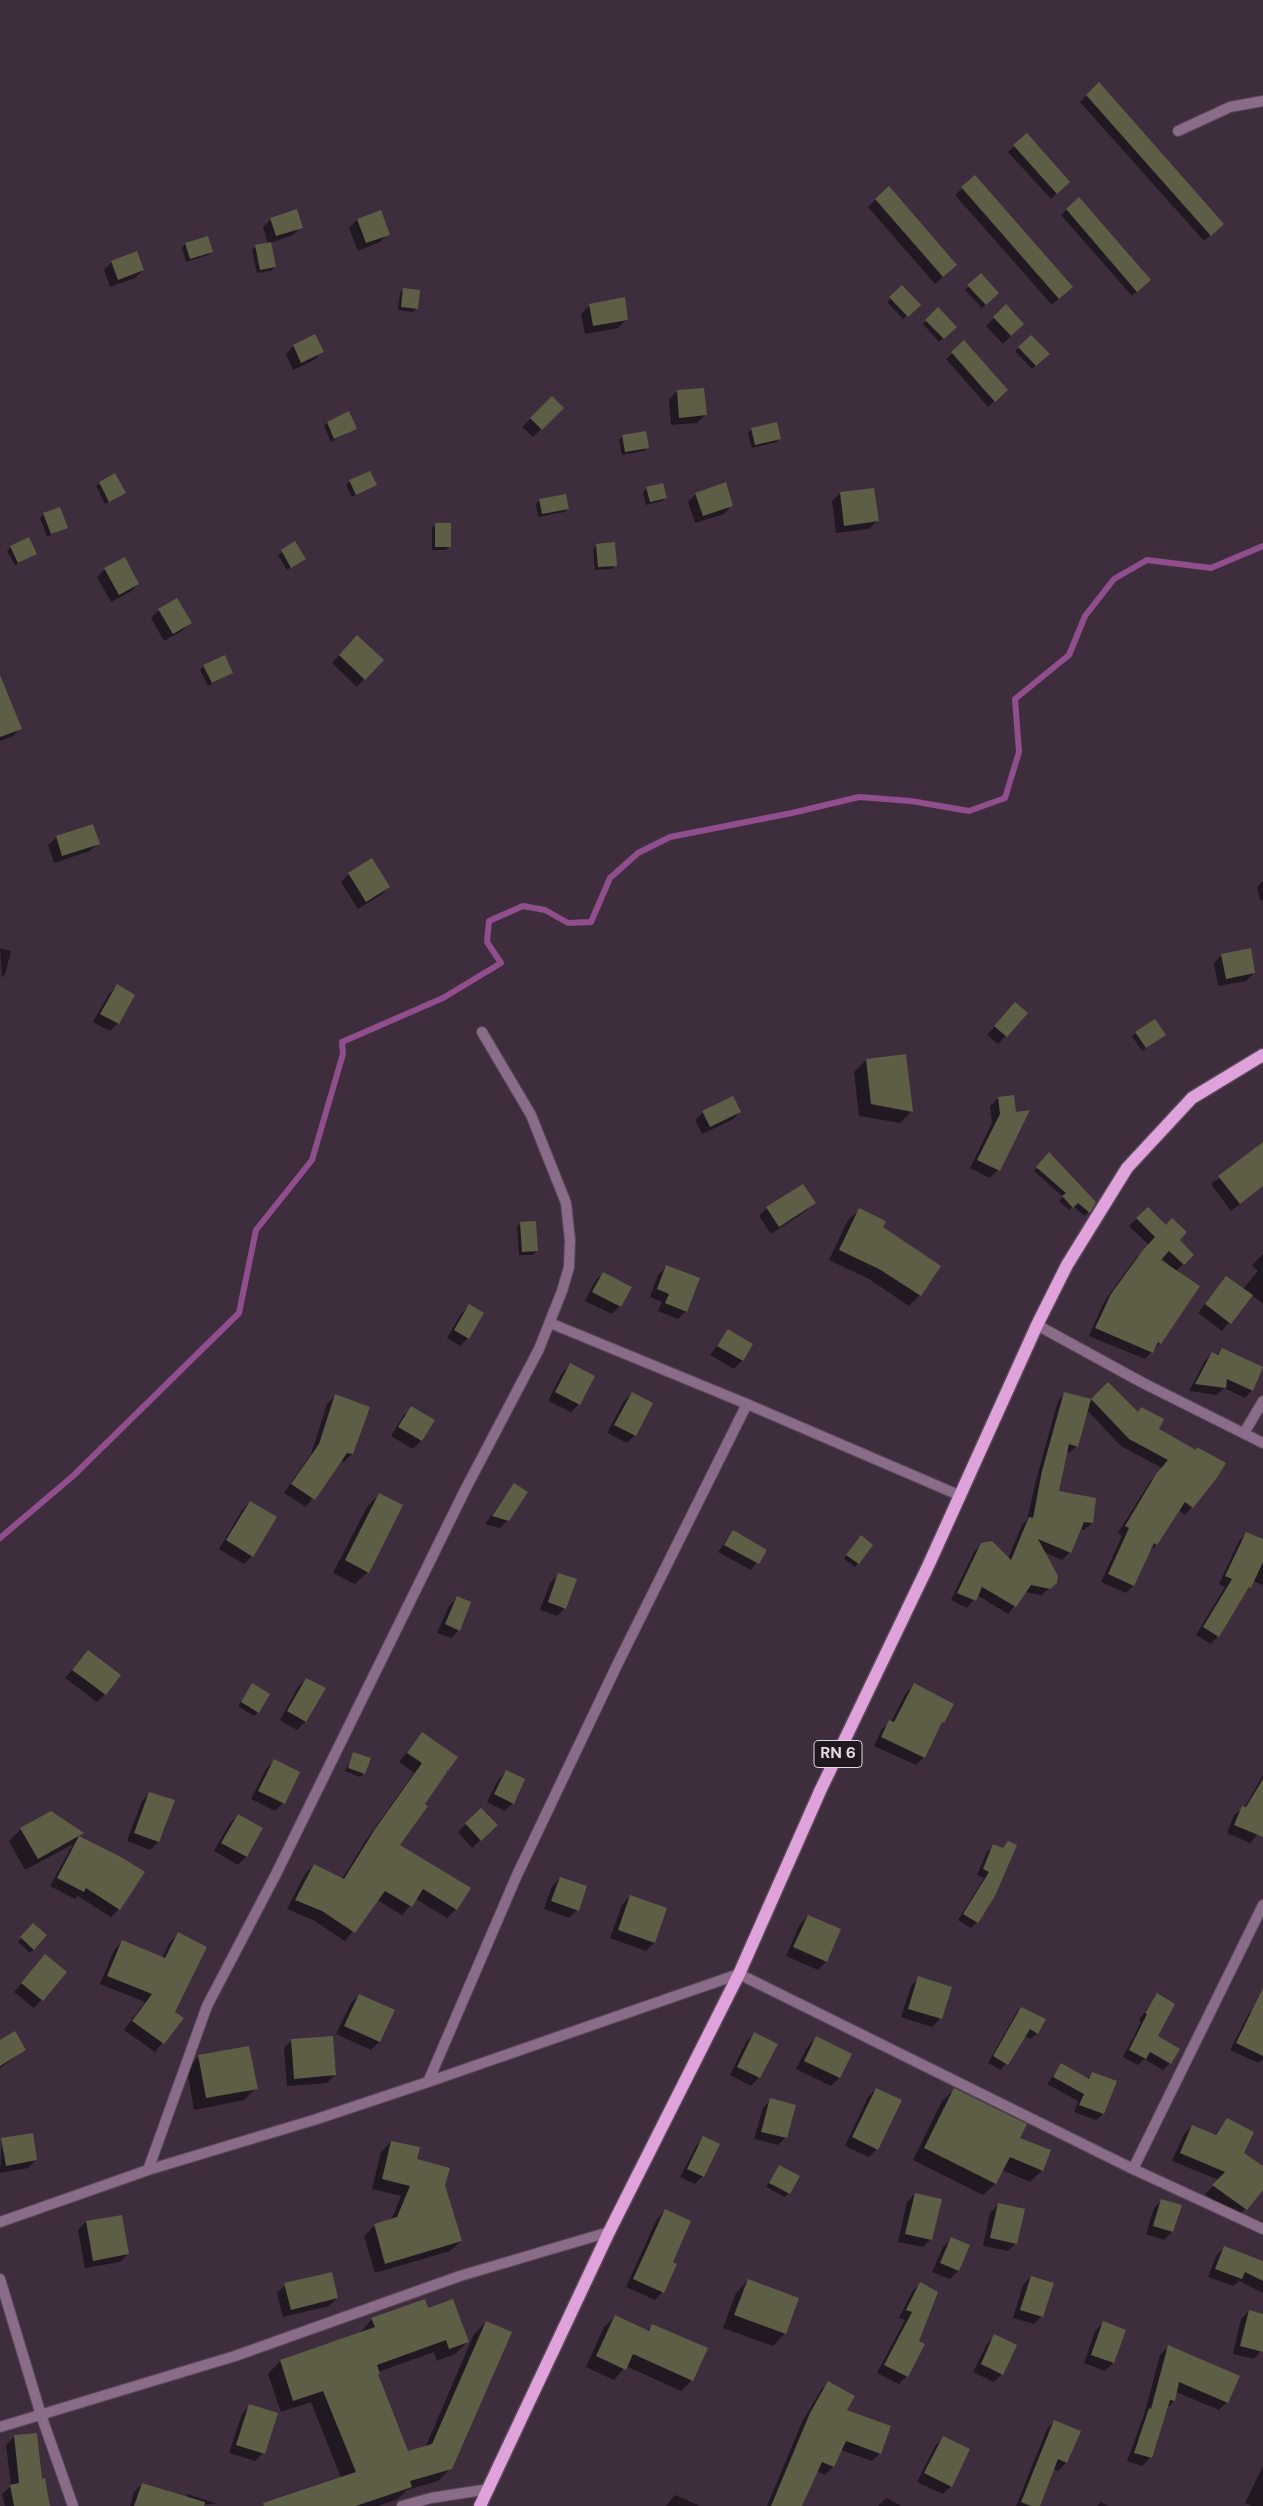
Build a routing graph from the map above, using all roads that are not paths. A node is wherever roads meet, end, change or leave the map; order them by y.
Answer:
1 (1263, 101) edge
2 (1178, 131) dead end
3 (482, 1032) dead end
4 (1263, 1055) edge
5 (550, 1323) junction
6 (1037, 1325) junction
7 (1263, 1401) edge
8 (746, 1404) junction
9 (1244, 1434) junction
10 (1263, 1443) edge
11 (961, 1496) junction
12 (1263, 1905) edge
13 (739, 1974) junction
14 (428, 2082) junction
15 (1133, 2169) junction
16 (148, 2170) junction
17 (0, 2222) edge
18 (1263, 2228) edge
19 (609, 2232) junction
20 (0, 2279) edge
21 (41, 2415) junction
22 (0, 2427) edge
23 (489, 2489) junction
24 (73, 2506) edge
25 (402, 2506) edge
26 (480, 2506) edge

1 - 2 street
3 - 5 street
4 - 6 main road, RN 6
5 - 8 street
5 - 16 street
6 - 9 street
6 - 11 main road, RN 6
7 - 9 street
8 - 11 street
8 - 14 street
9 - 10 street
11 - 13 main road, RN 6
12 - 15 street
13 - 14 street
13 - 15 street
13 - 19 main road, RN 6
14 - 16 street
15 - 18 street
16 - 17 street
19 - 21 street
19 - 23 main road, RN 6
20 - 21 street
21 - 22 street
21 - 24 street
23 - 25 street
23 - 26 main road, RN 6

